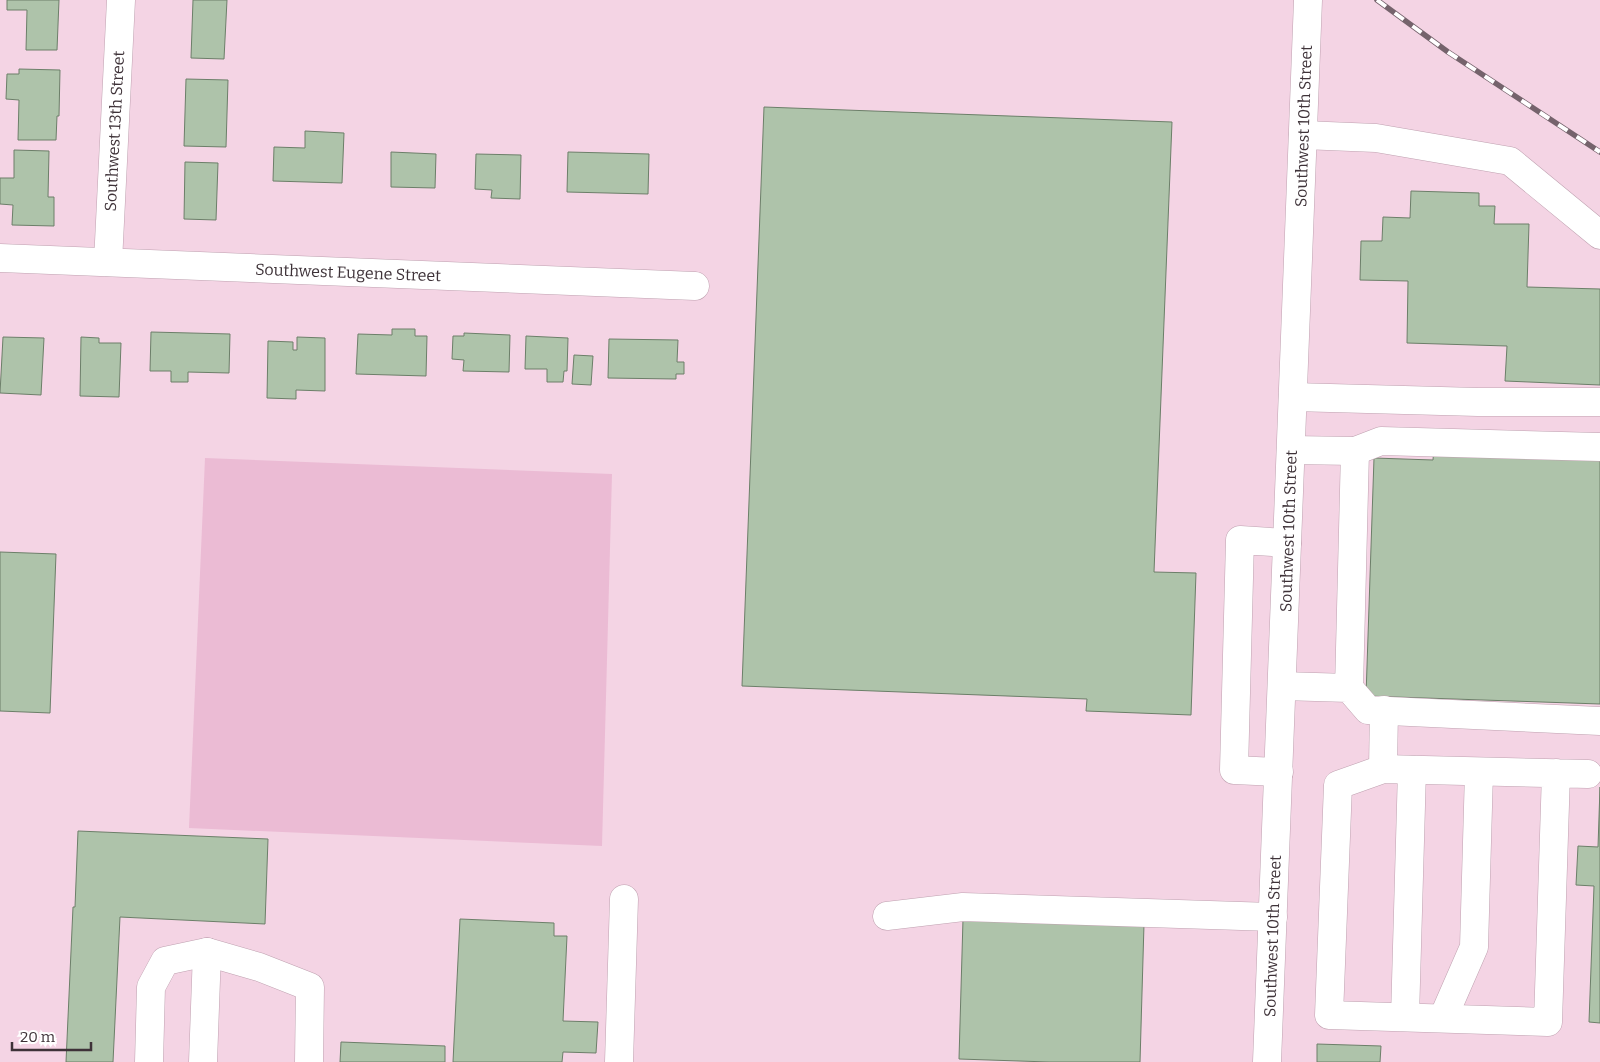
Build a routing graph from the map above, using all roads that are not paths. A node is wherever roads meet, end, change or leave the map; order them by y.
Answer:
1 (121, 0) edge
2 (1308, 0) edge
3 (1303, 135) junction
4 (1600, 235) edge
5 (0, 258) edge
6 (108, 262) junction
7 (695, 286) dead end
8 (1293, 397) junction
9 (1600, 402) edge
10 (1600, 447) edge
11 (1291, 450) junction
12 (1354, 451) junction
13 (1287, 543) junction
14 (1282, 686) junction
15 (1349, 688) junction
16 (1384, 710) junction
17 (1600, 721) edge
18 (1383, 769) junction
19 (1412, 770) junction
20 (1279, 772) junction
21 (1480, 772) junction
22 (1556, 774) junction
23 (1588, 774) dead end
24 (624, 899) dead end
25 (887, 916) dead end
26 (1273, 916) junction
27 (207, 952) junction
28 (1405, 1017) junction
29 (1443, 1018) junction
30 (149, 1062) edge
31 (203, 1062) edge
32 (309, 1062) edge
33 (619, 1062) edge
34 (1267, 1062) edge

1 - 6 street, Southwest 13th Street
2 - 3 street, Southwest 10th Street
3 - 4 street
3 - 8 street, Southwest 10th Street
5 - 6 street, Southwest Eugene Street
6 - 7 street, Southwest Eugene Street
8 - 9 street
8 - 11 street, Southwest 10th Street
10 - 12 street
11 - 12 street
11 - 13 street, Southwest 10th Street
12 - 15 street
13 - 14 street, Southwest 10th Street
13 - 20 street
14 - 15 street
14 - 20 street, Southwest 10th Street
15 - 16 street
16 - 17 street
16 - 18 street
18 - 19 street
18 - 28 street
19 - 21 street
19 - 28 street
20 - 26 street, Southwest 10th Street
21 - 22 street
21 - 29 street
22 - 23 street
22 - 29 street
24 - 33 street
25 - 26 street
26 - 34 street, Southwest 10th Street
27 - 30 street
27 - 31 street
27 - 32 street
28 - 29 street

